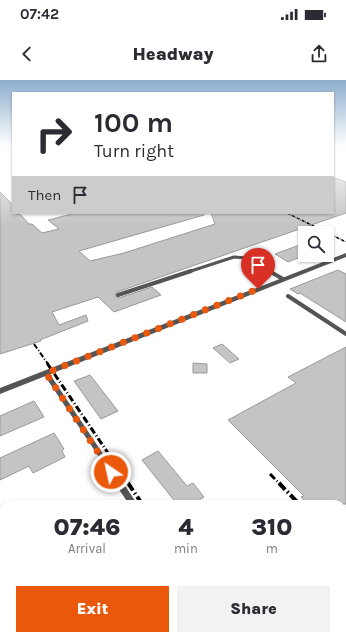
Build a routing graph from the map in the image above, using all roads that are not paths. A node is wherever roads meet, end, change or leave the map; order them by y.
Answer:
1 (346, 255) edge
2 (283, 279) junction
3 (118, 295) dead end
4 (288, 296) dead end
5 (346, 334) edge
6 (46, 373) junction
7 (0, 391) edge
8 (130, 500) edge

1 - 2 street
2 - 3 lane
2 - 6 street
4 - 5 lane
6 - 7 street
6 - 8 lane

